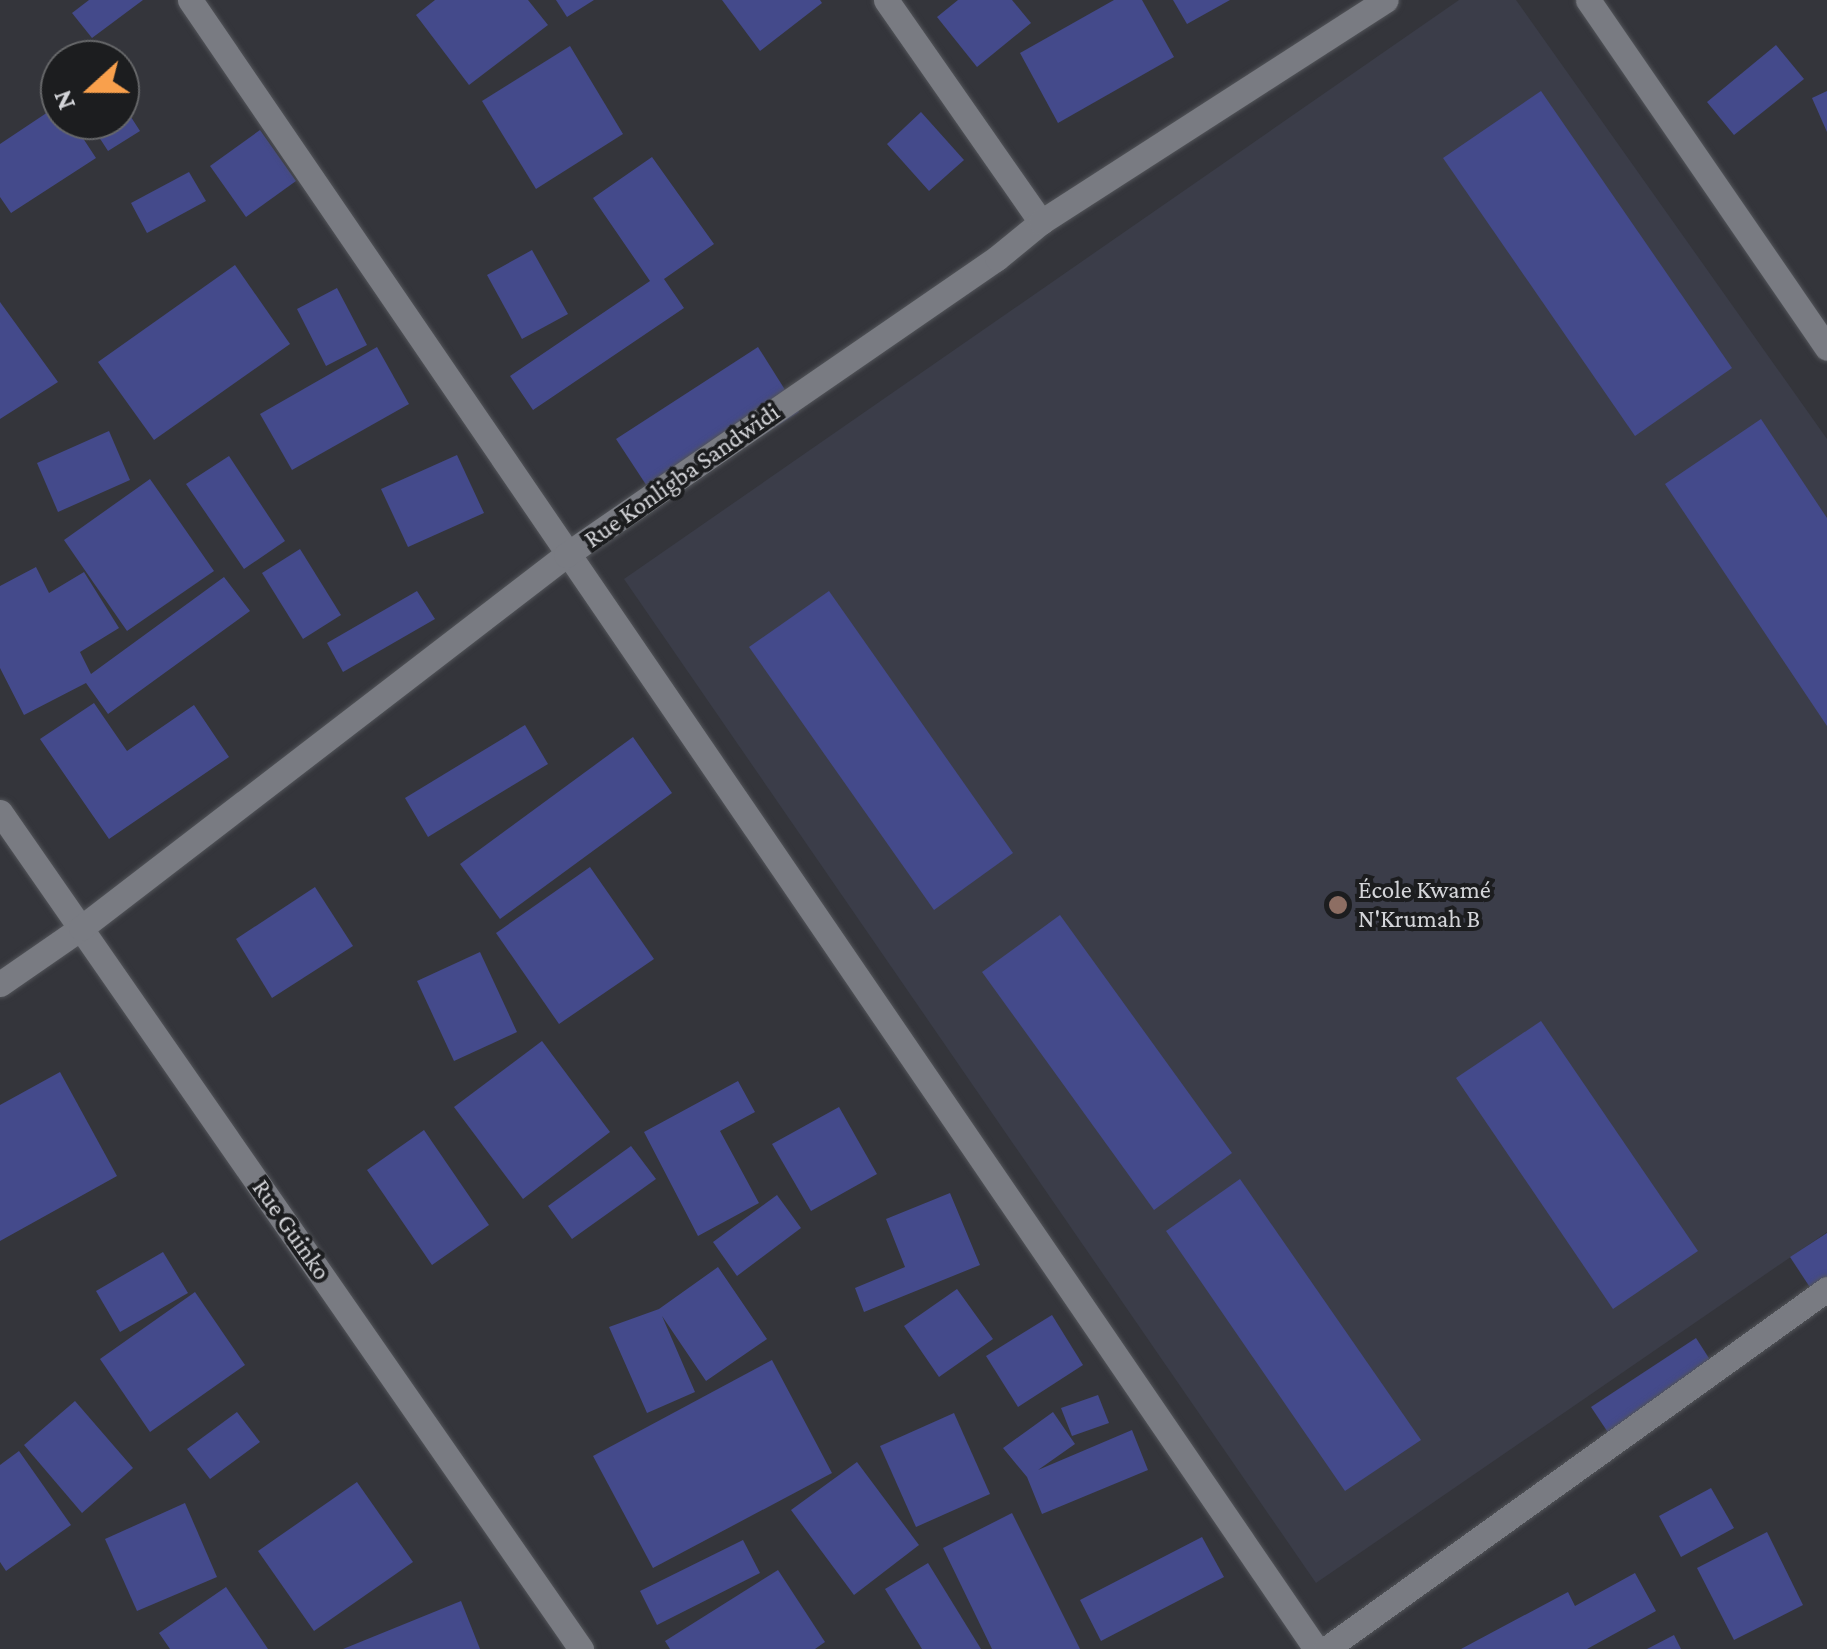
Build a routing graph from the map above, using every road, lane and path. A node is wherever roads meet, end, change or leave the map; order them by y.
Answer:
1 (190, 0) edge
2 (886, 0) edge
3 (1386, 0) edge
4 (1588, 0) edge
5 (1040, 222) junction
6 (1827, 348) edge
7 (566, 556) junction
8 (0, 812) edge
9 (81, 928) junction
10 (0, 984) edge
11 (1824, 1297) edge
12 (581, 1649) edge
13 (1316, 1649) edge
14 (1326, 1649) edge

1 - 7 street
2 - 5 street
3 - 5 street, Rue Konligba Sandwidi
4 - 6 street
5 - 7 street, Rue Konligba Sandwidi
7 - 9 street, Rue Konligba Sandwidi
7 - 13 street
8 - 9 street, Rue Guinko
9 - 10 street, Rue Konligba Sandwidi
9 - 12 street, Rue Guinko
11 - 14 street

